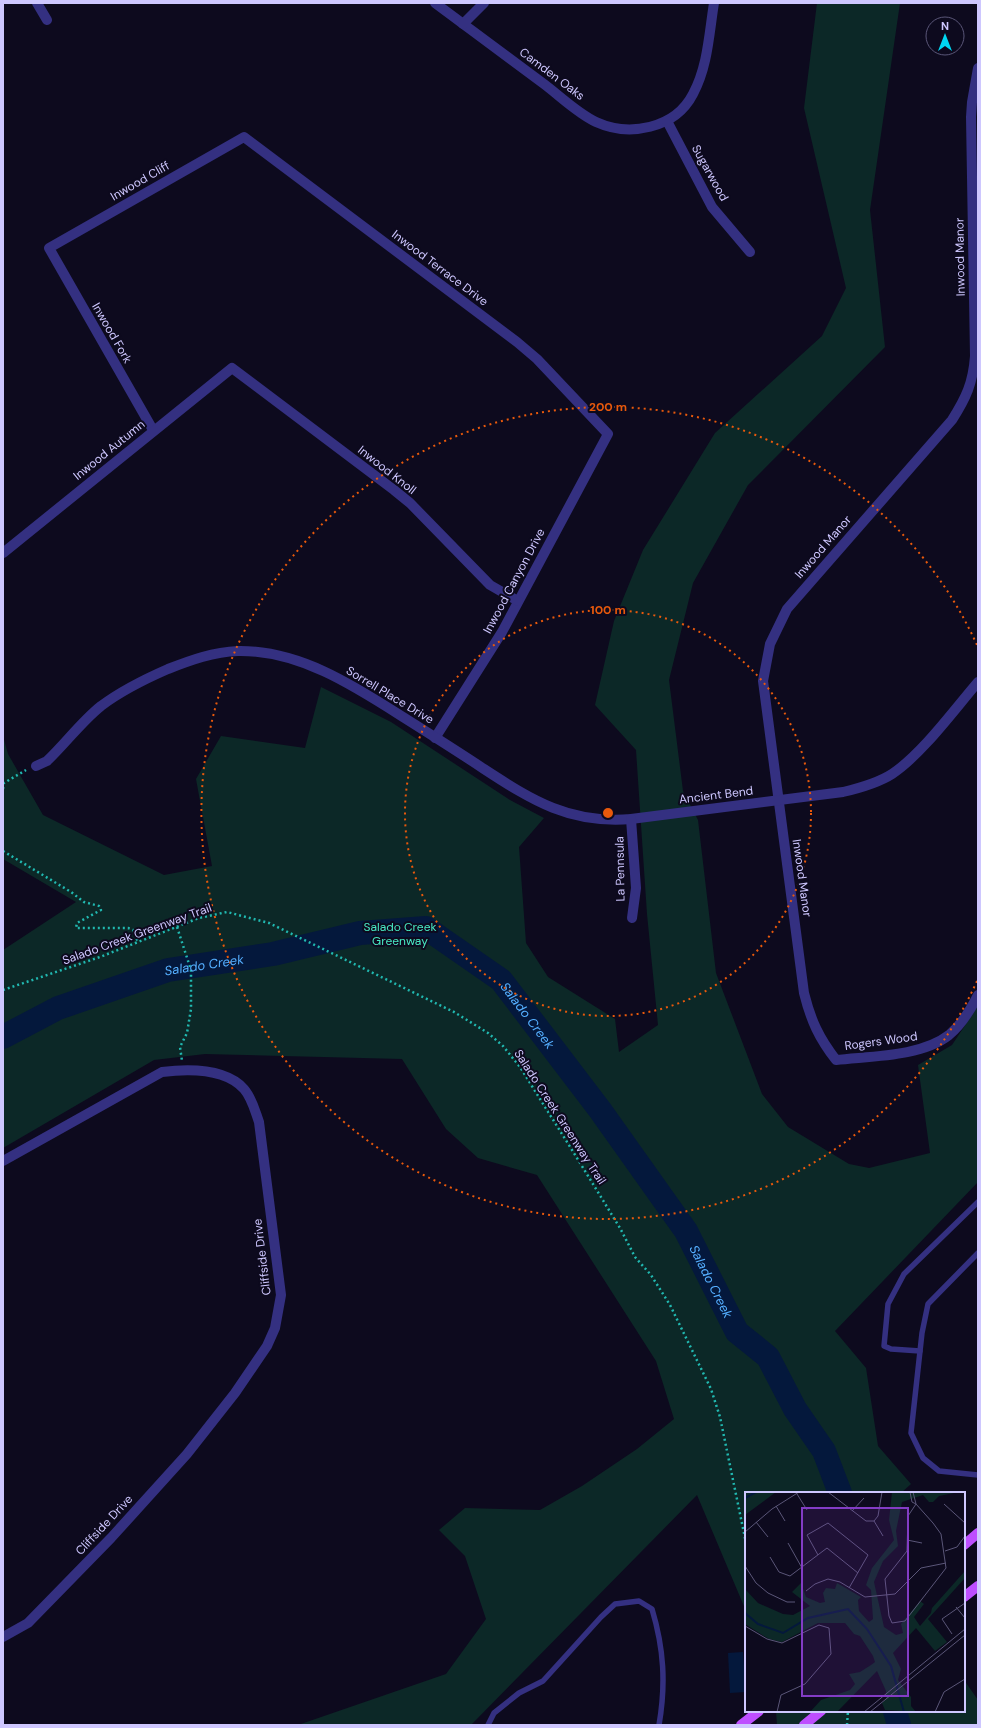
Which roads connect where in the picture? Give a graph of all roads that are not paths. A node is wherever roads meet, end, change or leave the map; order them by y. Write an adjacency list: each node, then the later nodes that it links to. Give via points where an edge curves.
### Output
1 (37, 3): 5 (street)
2 (435, 3): 6 (street, Camden Oaks)
3 (484, 3): 6 (street)
4 (714, 3): 8 (street, via 703,70 692,95)
5 (47, 20)
6 (464, 24): 8 (street, Camden Oaks, via 596,122 619,129 635,130)
7 (978, 68): 12 (street, Inwood Manor, via 971,117)
8 (667, 121): 11 (street, Sugarwood, via 712,207)
9 (244, 137): 10 (street, Inwood Cliff); 15 (street, Inwood Terrace Drive, via 518,342)
10 (49, 248): 14 (street, Inwood Fork)
11 (750, 252)
12 (976, 294): 21 (street, Inwood Manor, via 974,368 966,398 952,420 795,599 774,632 763,680)
13 (232, 368): 14 (street, Inwood Autumn); 17 (street, Inwood Knoll, via 410,503 490,584)
14 (154, 430): 16 (street, Inwood Autumn)
15 (608, 434): 17 (street, Inwood Canyon Drive)
16 (3, 553)
17 (518, 601): 19 (street, Inwood Canyon Drive, via 486,659)
18 (978, 682): 21 (street, Ancient Bend, via 912,758 892,774 856,789)
19 (435, 738): 20 (street, Sorrell Place Drive, via 350,683 302,662 270,654 238,651 206,655 191,660 154,675 120,694 88,718 47,761); 22 (street, Ancient Bend, via 545,806 580,816)
20 (36, 766)
21 (778, 800): 22 (street, Ancient Bend); 25 (street, Inwood Manor, via 804,993 811,1018 822,1042)
22 (631, 819): 23 (street, La Pennsula, via 636,888)
23 (632, 918)
24 (978, 995): 25 (street, Rogers Wood, via 970,1010 949,1035 928,1046 906,1052)
25 (836, 1060)
26 (3, 1161): 35 (street, Cliffside Drive, via 162,1072 182,1069 225,1076 243,1088 252,1101 259,1122 281,1294 275,1328 267,1346 235,1393 187,1454 111,1538 28,1623)
27 (978, 1202): 29 (lane, via 904,1274 888,1304 884,1346 891,1349)
28 (978, 1253): 29 (lane, via 928,1304)
29 (920, 1351): 30 (lane, via 911,1433 923,1458 939,1471)
30 (978, 1475)
31 (978, 1533): 32 (main road)
32 (965, 1544)
33 (978, 1586): 34 (main road)
34 (965, 1596)
35 (3, 1638)
36 (820, 1712): 41 (main road)
37 (755, 1714): 40 (main road)
38 (488, 1725): 39 (lane, via 494,1713 506,1703 543,1681 615,1604 640,1601 652,1609 660,1636 664,1697)
39 (659, 1725)
40 (741, 1725)
41 (804, 1725)

